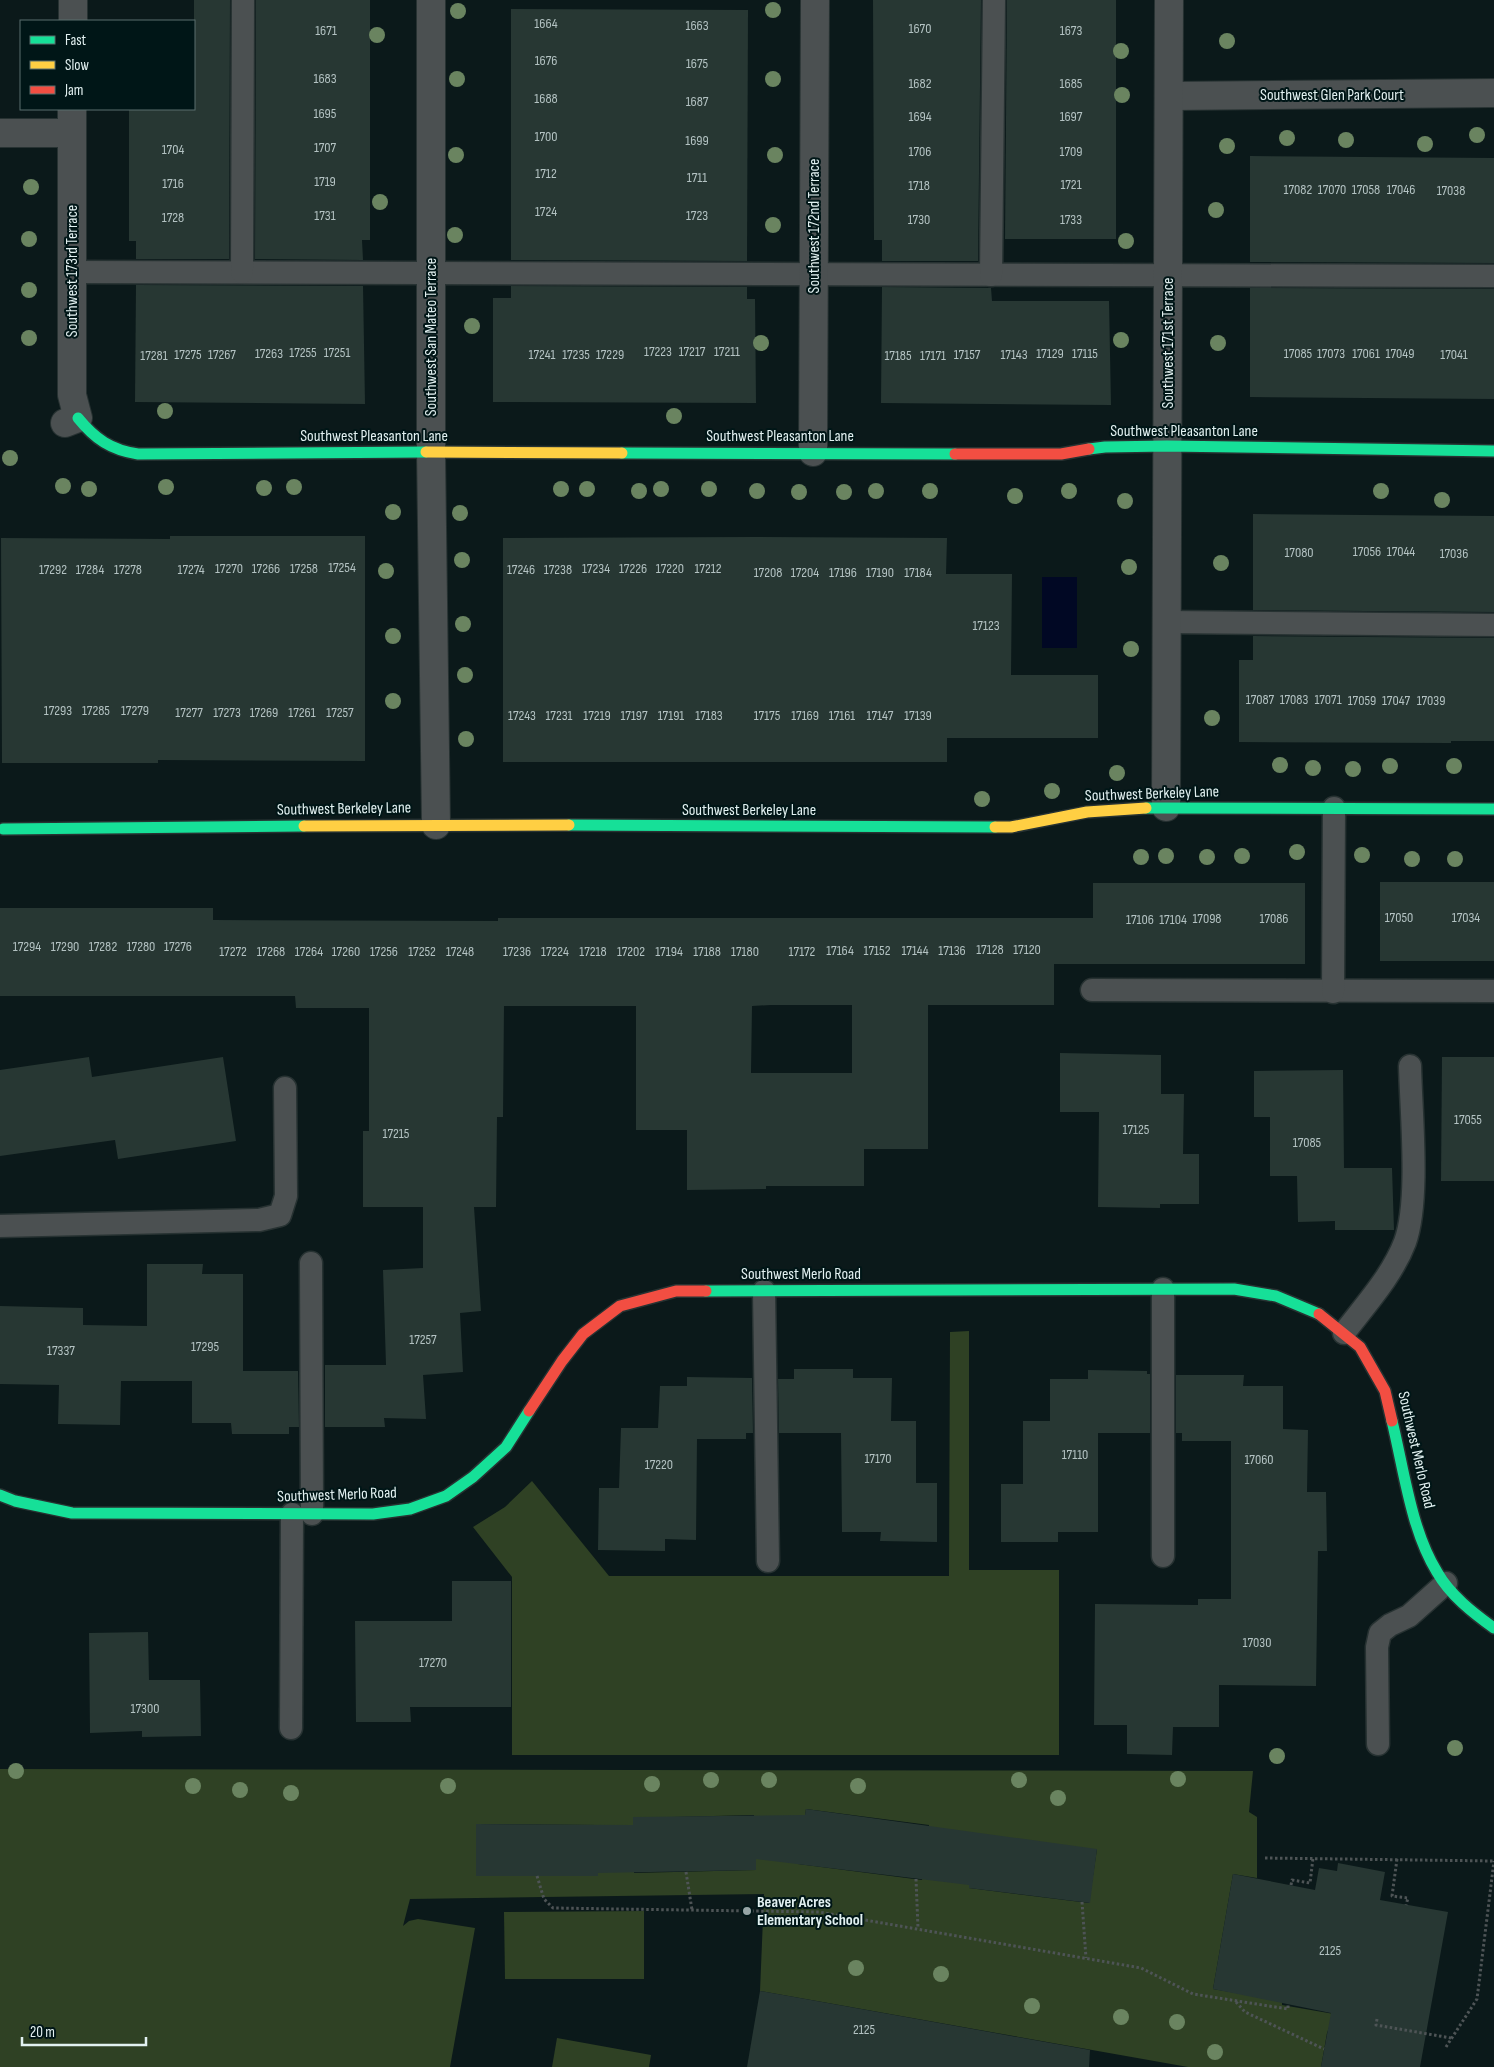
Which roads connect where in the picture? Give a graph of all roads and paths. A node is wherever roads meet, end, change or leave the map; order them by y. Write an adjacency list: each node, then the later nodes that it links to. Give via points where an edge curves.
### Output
1 (73, 0): 7 (street)
2 (243, 0): 13 (lane)
3 (431, 0): 14 (street, Southwest San Mateo Terrace)
4 (815, 0): 15 (street, Southwest 172nd Terrace)
5 (994, 0): 16 (lane)
6 (1170, 0): 9 (street, Southwest 171st Terrace)
7 (73, 20)
8 (1494, 94): 9 (street, Southwest Glen Park Court)
9 (1170, 96): 17 (street, Southwest 171st Terrace)
10 (72, 121): 11 (street); 12 (street, Southwest 173rd Terrace)
11 (0, 133)
12 (71, 272): 13 (lane); 19 (street, Southwest 173rd Terrace)
13 (242, 272): 14 (lane)
14 (431, 272): 15 (lane); 22 (street, Southwest San Mateo Terrace)
15 (814, 273): 16 (lane); 23 (street, Southwest 172nd Terrace)
16 (991, 275): 17 (lane)
17 (1168, 275): 18 (lane); 20 (street, Southwest 171st Terrace)
18 (1494, 276)
19 (71, 421): 22 (street, Southwest Pleasanton Lane, via 110,449 124,452)
20 (1167, 446): 21 (street, Southwest Pleasanton Lane); 23 (street, Southwest Pleasanton Lane, via 1105,447 1061,454); 24 (street, Southwest 171st Terrace)
21 (1494, 451)
22 (430, 452): 23 (street, Southwest Pleasanton Lane); 29 (street, Southwest San Mateo Terrace)
23 (814, 452)
24 (1167, 622): 25 (lane); 26 (street, Southwest 171st Terrace)
25 (1494, 625)
26 (1166, 807): 27 (street, Southwest Berkeley Lane); 29 (street, Southwest Berkeley Lane, via 1088,812 1012,827)
27 (1334, 808): 28 (street, Southwest Berkeley Lane); 33 (lane)
28 (1494, 809)
29 (436, 825): 30 (street, Southwest Berkeley Lane)
30 (3, 829)
31 (1092, 990): 33 (lane)
32 (1494, 991): 33 (lane)
33 (1333, 992)
34 (1410, 1066): 40 (lane, via 1411,1210 1405,1240 1390,1274)
35 (285, 1088): 36 (lane, via 286,1196 280,1215 259,1220)
36 (0, 1226)
37 (311, 1263): 42 (lane)
38 (1164, 1289): 39 (street, Southwest Merlo Road); 40 (street, Southwest Merlo Road, via 1234,1289 1276,1296 1318,1314); 43 (lane)
39 (764, 1291): 42 (street, Southwest Merlo Road, via 676,1291 620,1306 584,1334 562,1361 506,1447 446,1496 391,1512); 44 (lane)
40 (1344, 1334): 45 (street, Southwest Merlo Road, via 1360,1346 1385,1391 1420,1537 1437,1573)
41 (0, 1495): 42 (street, Southwest Merlo Road, via 72,1513)
42 (302, 1514): 47 (lane)
43 (1164, 1556)
44 (768, 1561)
45 (1446, 1583): 46 (street, Southwest Merlo Road, via 1469,1610); 48 (lane, via 1409,1616 1380,1633 1377,1647)
46 (1494, 1628)
47 (291, 1728)
48 (1378, 1744)
49 (1265, 1858): 50 (path)
50 (1312, 1858): 51 (path); 56 (path, via 1310,1883 1292,1880)
51 (1397, 1860): 52 (path); 58 (path, via 1392,1896 1408,1898)
52 (1494, 1861): 65 (path, via 1477,1998)
53 (686, 1872): 59 (path)
54 (536, 1876): 59 (path, via 544,1899 553,1908)
55 (916, 1879): 60 (path)
56 (1291, 1885)
57 (1082, 1902): 61 (path)
58 (1406, 1905)
59 (692, 1910): 60 (path, via 819,1912)
60 (918, 1928): 61 (path)
61 (1086, 1958): 62 (path, via 1141,1968 1193,1994)
62 (1236, 2001): 63 (path, via 1288,2009); 67 (path, via 1245,2012)
63 (1288, 2005)
64 (1377, 2019): 65 (path, via 1376,2025)
65 (1450, 2038): 66 (path)
66 (1446, 2047)
67 (1324, 2050)

